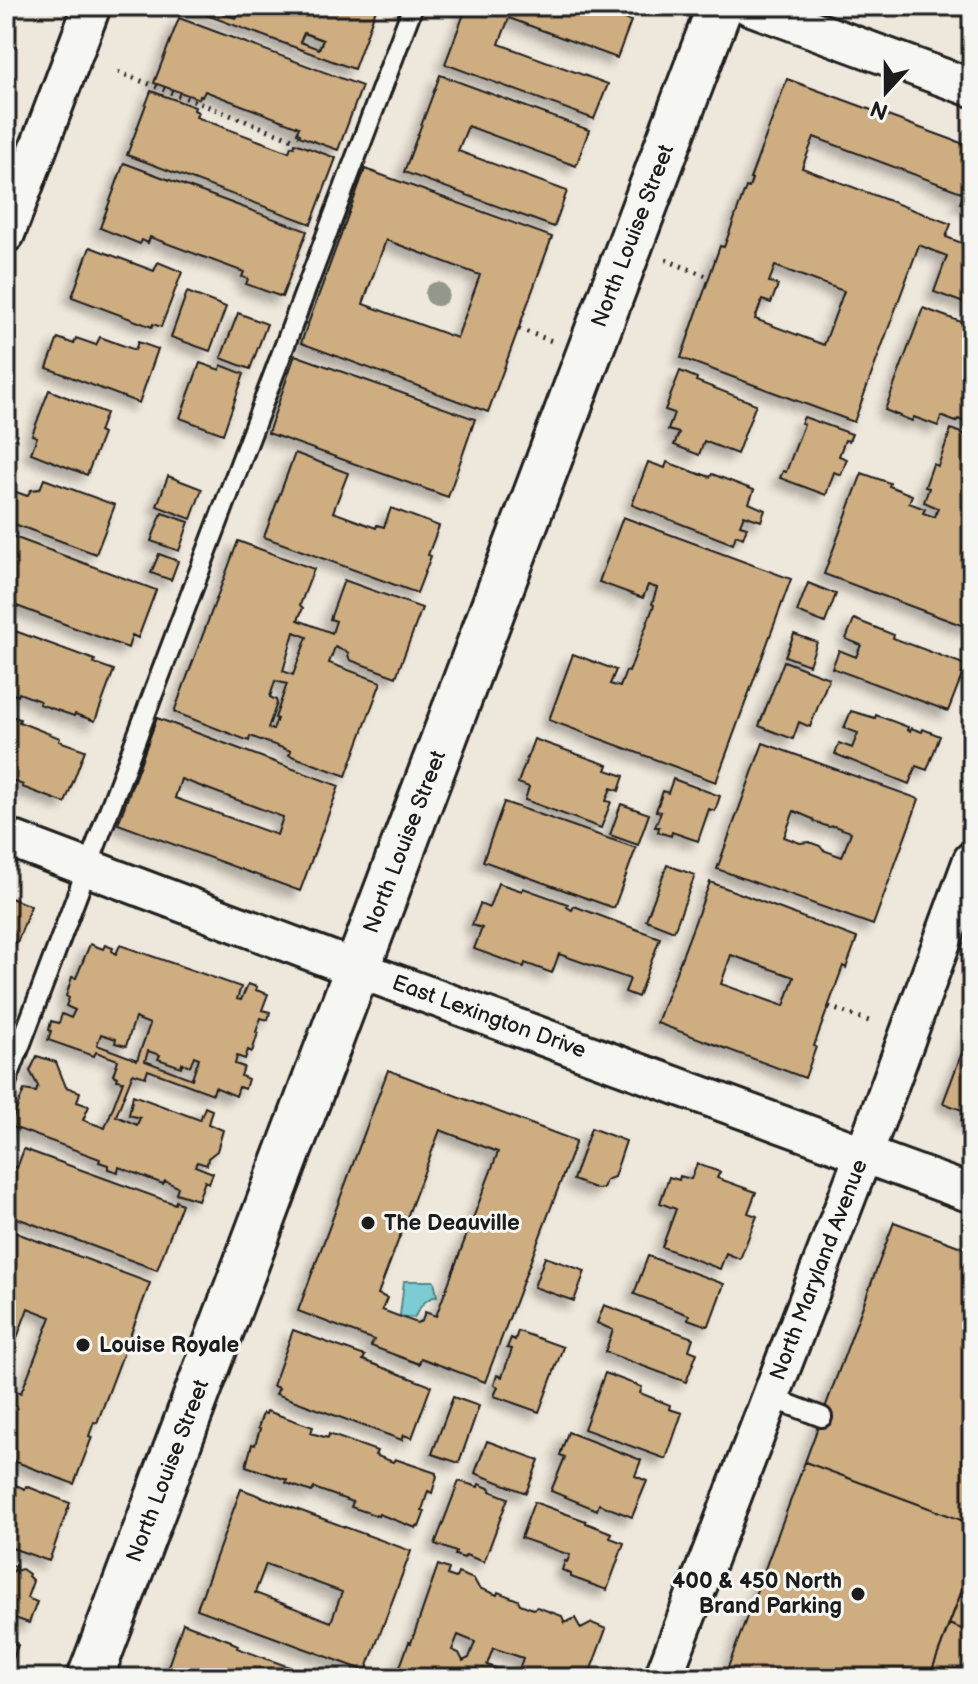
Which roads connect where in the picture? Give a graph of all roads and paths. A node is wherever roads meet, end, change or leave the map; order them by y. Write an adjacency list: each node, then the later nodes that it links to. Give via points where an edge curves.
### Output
1 (92, 6): 8 (street)
2 (413, 6): 15 (lane)
3 (720, 6): 16 (street, North Louise Street)
4 (749, 6): 6 (street)
5 (118, 72): 7 (path)
6 (972, 88)
7 (295, 140)
8 (6, 234)
9 (666, 259): 10 (path)
10 (709, 277)
11 (519, 329): 12 (path)
12 (557, 343)
13 (6, 837): 15 (street, East Lexington Drive)
14 (972, 860): 20 (street, North Maryland Avenue)
15 (88, 868): 16 (street, East Lexington Drive); 19 (lane)
16 (357, 969): 20 (street, East Lexington Drive); 24 (street, North Louise Street)
17 (829, 1007): 18 (path)
18 (872, 1022)
19 (6, 1083)
20 (863, 1154): 21 (street, East Lexington Drive); 22 (street, North Maryland Avenue)
21 (972, 1194)
22 (770, 1397): 23 (lane); 25 (street, North Maryland Avenue)
23 (822, 1417)
24 (90, 1678)
25 (663, 1678)

